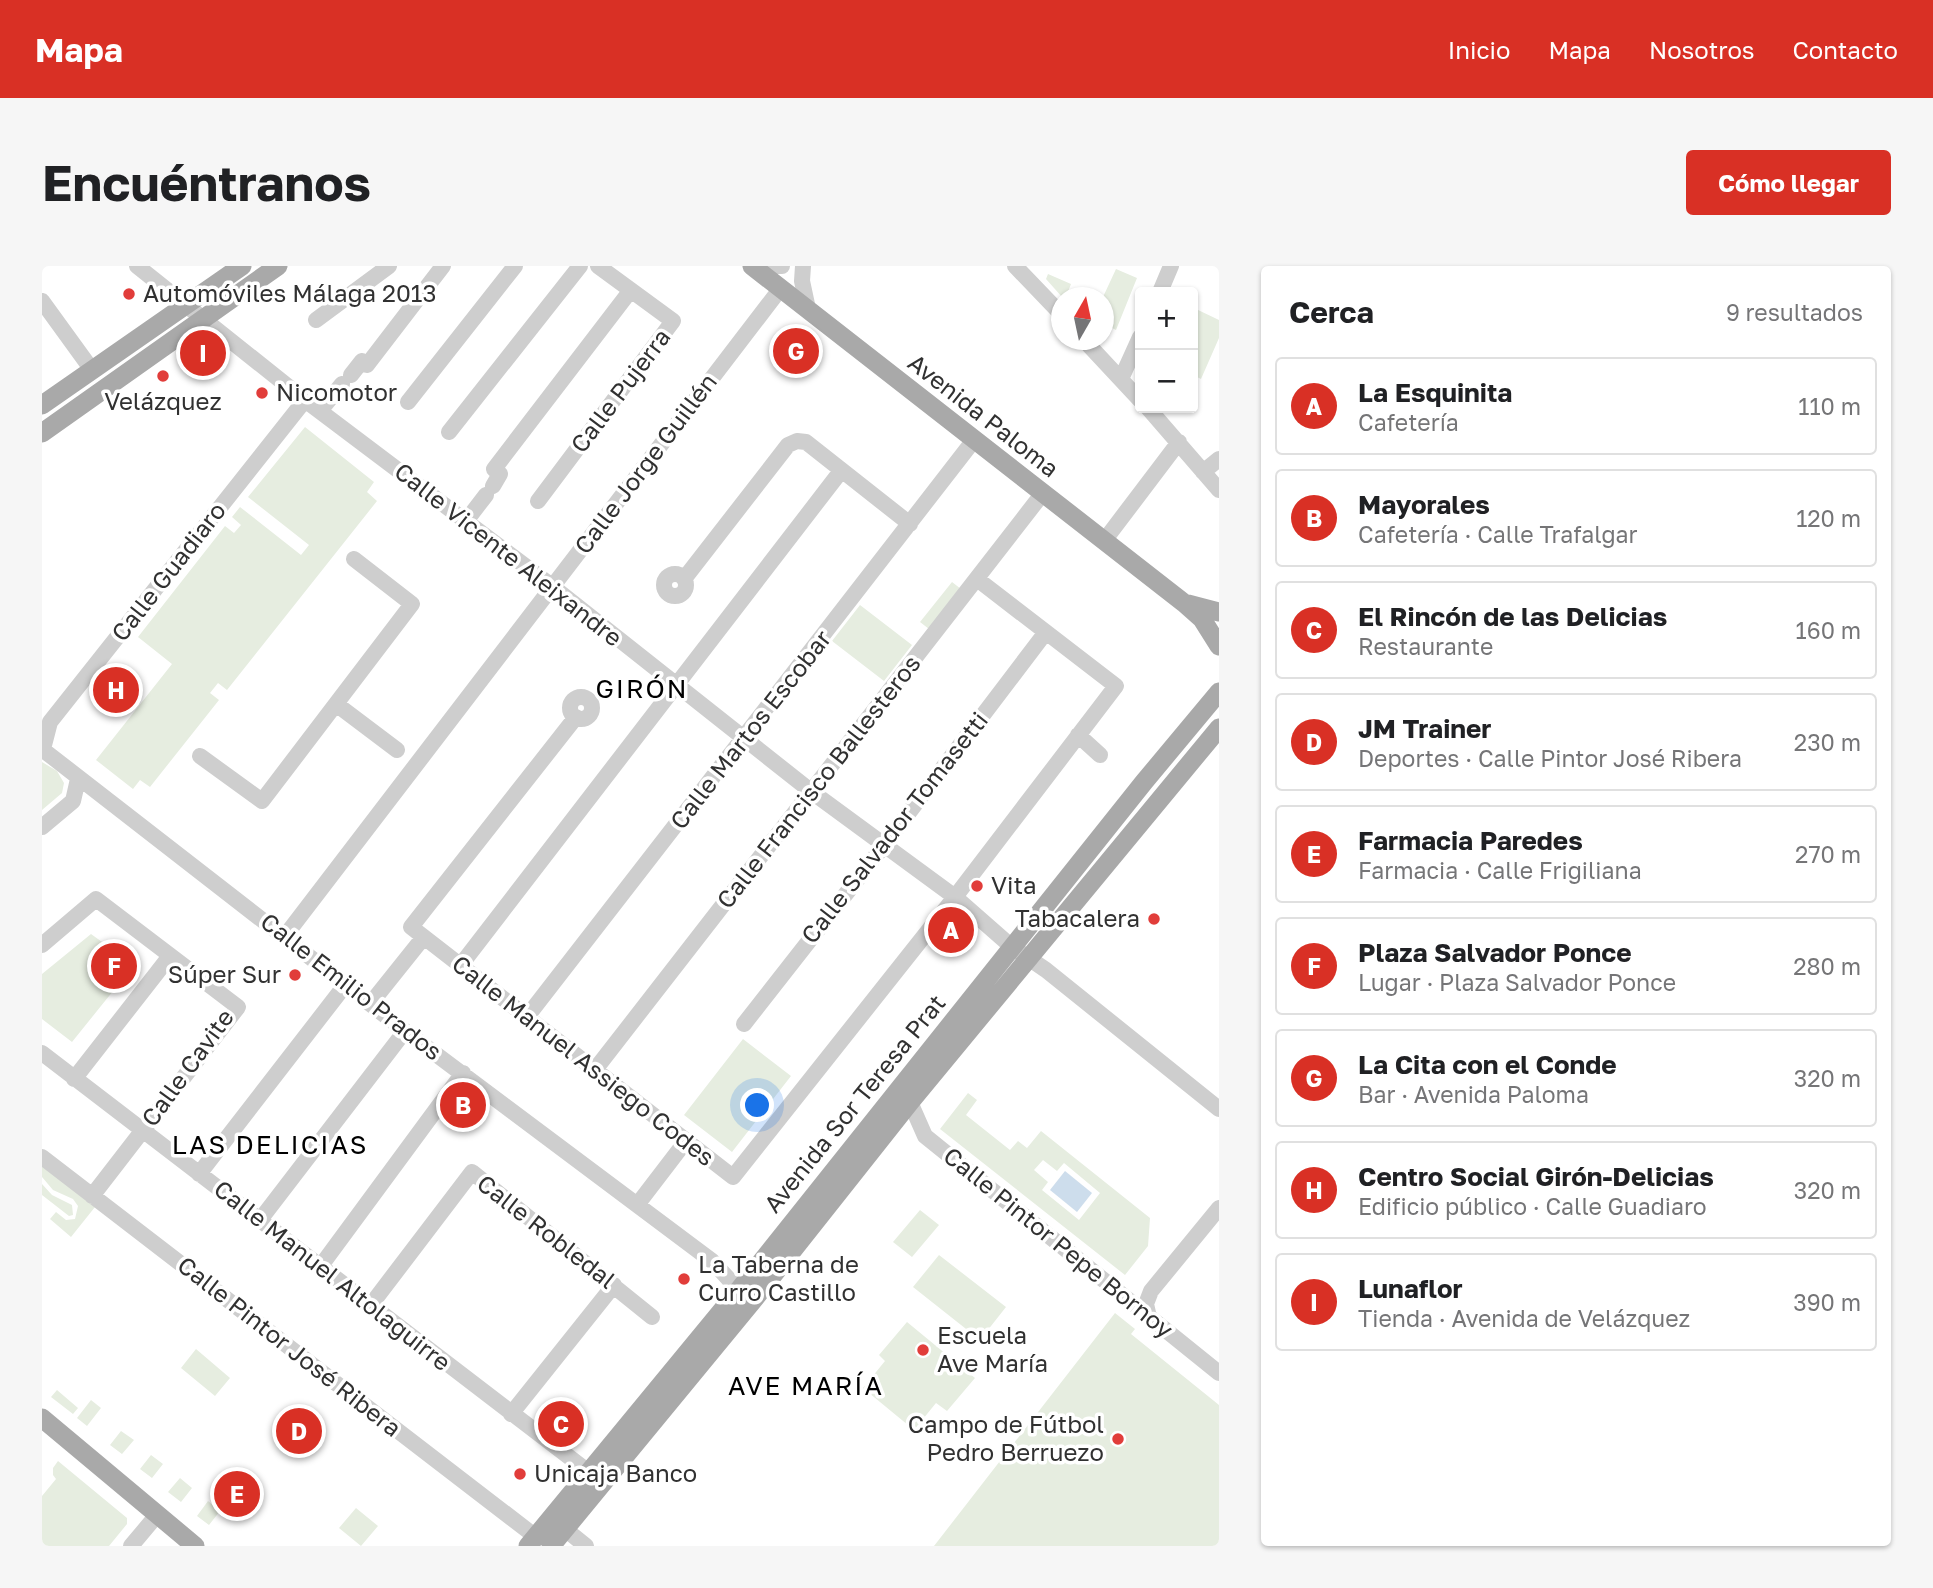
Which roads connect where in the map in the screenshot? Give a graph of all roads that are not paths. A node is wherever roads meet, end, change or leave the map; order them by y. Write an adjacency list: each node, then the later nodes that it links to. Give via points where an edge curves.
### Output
1 (137, 266): 20 (street, Calle Vicente Aleixandre)
2 (242, 266): 20 (main road)
3 (278, 266): 22 (main road)
4 (388, 266): 23 (street)
5 (443, 266): 32 (street, via 368,365 362,361)
6 (515, 266): 30 (street)
7 (580, 266): 34 (street)
8 (598, 266): 17 (street, Calle Pujerra)
9 (752, 266): 16 (main road, Avenida Paloma)
10 (772, 266): 11 (street)
11 (782, 266)
12 (803, 266): 21 (street)
13 (1015, 266): 19 (street)
14 (1171, 266): 15 (street)
15 (1162, 287)
16 (781, 288): 21 (main road, Avenida Paloma); 50 (street, Calle Jorge Guillén)
17 (631, 290): 43 (street, Calle Pujerra, via 673,321); 44 (street, via 494,468 500,474)
18 (42, 301): 26 (street)
19 (1051, 304)
20 (185, 305): 22 (street, Calle Vicente Aleixandre); 26 (main road)
21 (808, 309): 36 (main road, Avenida Paloma)
22 (204, 319): 29 (street, Calle Vicente Aleixandre); 35 (main road)
23 (316, 320)
24 (1135, 348): 27 (street)
25 (1093, 350): 27 (street)
26 (92, 370): 31 (main road)
27 (1121, 379): 28 (street)
28 (1135, 394)
29 (305, 400): 32 (street, Calle Vicente Aleixandre); 63 (street, Calle Guadiaro, via 50,722)
30 (408, 402)
31 (42, 405)
32 (320, 411): 44 (street, Calle Vicente Aleixandre)
33 (1152, 413): 37 (street)
34 (449, 432)
35 (42, 433)
36 (974, 440): 42 (main road, Avenida Paloma); 45 (street, Calle Martos Escobar)
37 (1179, 442): 40 (street); 46 (street)
38 (1219, 459): 40 (street)
39 (841, 471): 45 (street); 48 (street, via 806,442 788,445); 55 (street)
40 (1203, 472): 41 (street)
41 (1219, 490)
42 (1043, 493): 46 (main road, Avenida Paloma); 49 (street, Calle Francisco Ballesteros)
43 (538, 501)
44 (466, 521): 50 (street, Calle Vicente Aleixandre)
45 (910, 524): 61 (street, Calle Martos Escobar)
46 (1104, 541): 51 (main road, Avenida Paloma)
47 (354, 559): 57 (street, via 412,604)
48 (684, 579)
49 (977, 579): 53 (street, Calle Manuel Assiego Codes); 68 (street, Calle Francisco Ballesteros)
50 (553, 587): 55 (street, Calle Vicente Aleixandre); 62 (street, Calle Jorge Guillén)
51 (1184, 603): 52 (main road, Avenida Paloma); 54 (main road, Avenida Paloma, via 1202,619)
52 (1219, 611)
53 (1046, 632): 60 (street, Calle Manuel Assiego Codes, via 1116,686); 71 (street, Calle Salvador Tomasetti)
54 (1219, 646)
55 (675, 685): 61 (street, Calle Vicente Aleixandre); 79 (street)
56 (1219, 692): 76 (main road, Avenida Sor Teresa Prat)
57 (336, 704): 64 (street); 66 (street, via 261,801)
58 (576, 718): 74 (street, via 411,927)
59 (1219, 728): 78 (main road, Avenida Sor Teresa Prat)
60 (1078, 736): 65 (street); 72 (street, Calle Manuel Assiego Codes)
61 (745, 738): 68 (street, Calle Vicente Aleixandre); 82 (street, Calle Martos Escobar)
62 (434, 740): 64 (street, via 418,751); 69 (street, Calle Jorge Guillén)
63 (42, 749): 67 (street, Calle Emilio Prados)
64 (397, 750): 69 (street, Calle Jorge Guillén, via 402,764)
65 (1100, 755)
66 (200, 756)
67 (78, 779): 70 (street, via 73,801); 73 (street, Calle Emilio Prados)
68 (812, 792): 71 (street, Calle Vicente Aleixandre); 86 (street, Calle Francisco Ballesteros)
69 (394, 793): 73 (street, Calle Jorge Guillén)
70 (42, 827)
71 (885, 844): 72 (street, Calle Vicente Aleixandre); 83 (street, Calle Salvador Tomasetti)
72 (955, 897): 76 (street, Calle Vicente Aleixandre); 92 (street, Calle Manuel Assiego Codes, via 733,1177)
73 (285, 936): 80 (street, Calle Emilio Prados)
74 (423, 938): 79 (street, Calle Manuel Assiego Codes); 81 (street)
75 (42, 944): 77 (street, via 96,899)
76 (1012, 947): 78 (street, Calle Vicente Aleixandre); 101 (main road, Avenida Sor Teresa Prat)
77 (170, 956): 88 (street); 91 (street, Calle Cavite, via 238,1007)
78 (1030, 959): 89 (main road, Avenida Sor Teresa Prat); 90 (street, Calle Vicente Aleixandre)
79 (460, 966): 82 (street, Calle Manuel Assiego Codes)
80 (346, 984): 81 (street, Calle Emilio Prados); 94 (street)
81 (370, 1003): 84 (street, Calle Emilio Prados)
82 (526, 1018): 86 (street, Calle Manuel Assiego Codes)
83 (744, 1024)
84 (405, 1031): 87 (street, Calle Emilio Prados); 98 (street)
85 (42, 1053): 88 (street, Calle Manuel Altolaguirre)
86 (594, 1071): 92 (street, Calle Manuel Assiego Codes)
87 (463, 1073): 96 (street, Calle Emilio Prados); 99 (street)
88 (74, 1079): 91 (street, Calle Manuel Altolaguirre)
89 (910, 1102): 101 (main road, Avenida Sor Teresa Prat); 104 (street, Calle Pintor Pepe Bornoy, via 925,1136)
90 (1219, 1109)
91 (142, 1130): 94 (street, Calle Manuel Altolaguirre); 95 (street, Calle Cavite)
92 (686, 1141): 96 (street)
93 (42, 1157): 95 (street, Calle Pintor José Ribera)
94 (199, 1174): 98 (street, Calle Manuel Altolaguirre)
95 (92, 1196): 111 (street, Calle Pintor José Ribera)
96 (637, 1205): 101 (street, Calle Emilio Prados, via 712,1261)
97 (1219, 1208): 104 (street, via 1151,1291 1146,1304)
98 (260, 1220): 99 (street, Calle Manuel Altolaguirre)
99 (320, 1267): 102 (street, Calle Manuel Altolaguirre)
100 (614, 1285): 102 (street, Calle Robledal, via 472,1172); 103 (street, Calle Robledal); 106 (street)
101 (745, 1297): 108 (main road, Avenida Sor Teresa Prat); 110 (main road, Avenida Sor Teresa Prat)
102 (370, 1306): 106 (street, Calle Manuel Altolaguirre)
103 (652, 1317)
104 (1149, 1317): 105 (street, Calle Pintor Pepe Bornoy)
105 (1219, 1373)
106 (511, 1414): 108 (street, Calle Manuel Altolaguirre)
107 (42, 1418): 109 (main road)
108 (590, 1473): 111 (main road, Avenida Sor Teresa Prat)
109 (158, 1514): 112 (street); 113 (main road)
110 (565, 1529): 111 (main road, Avenida Sor Teresa Prat); 114 (street)
111 (538, 1543)
112 (131, 1546)
113 (195, 1546)
114 (586, 1546)

